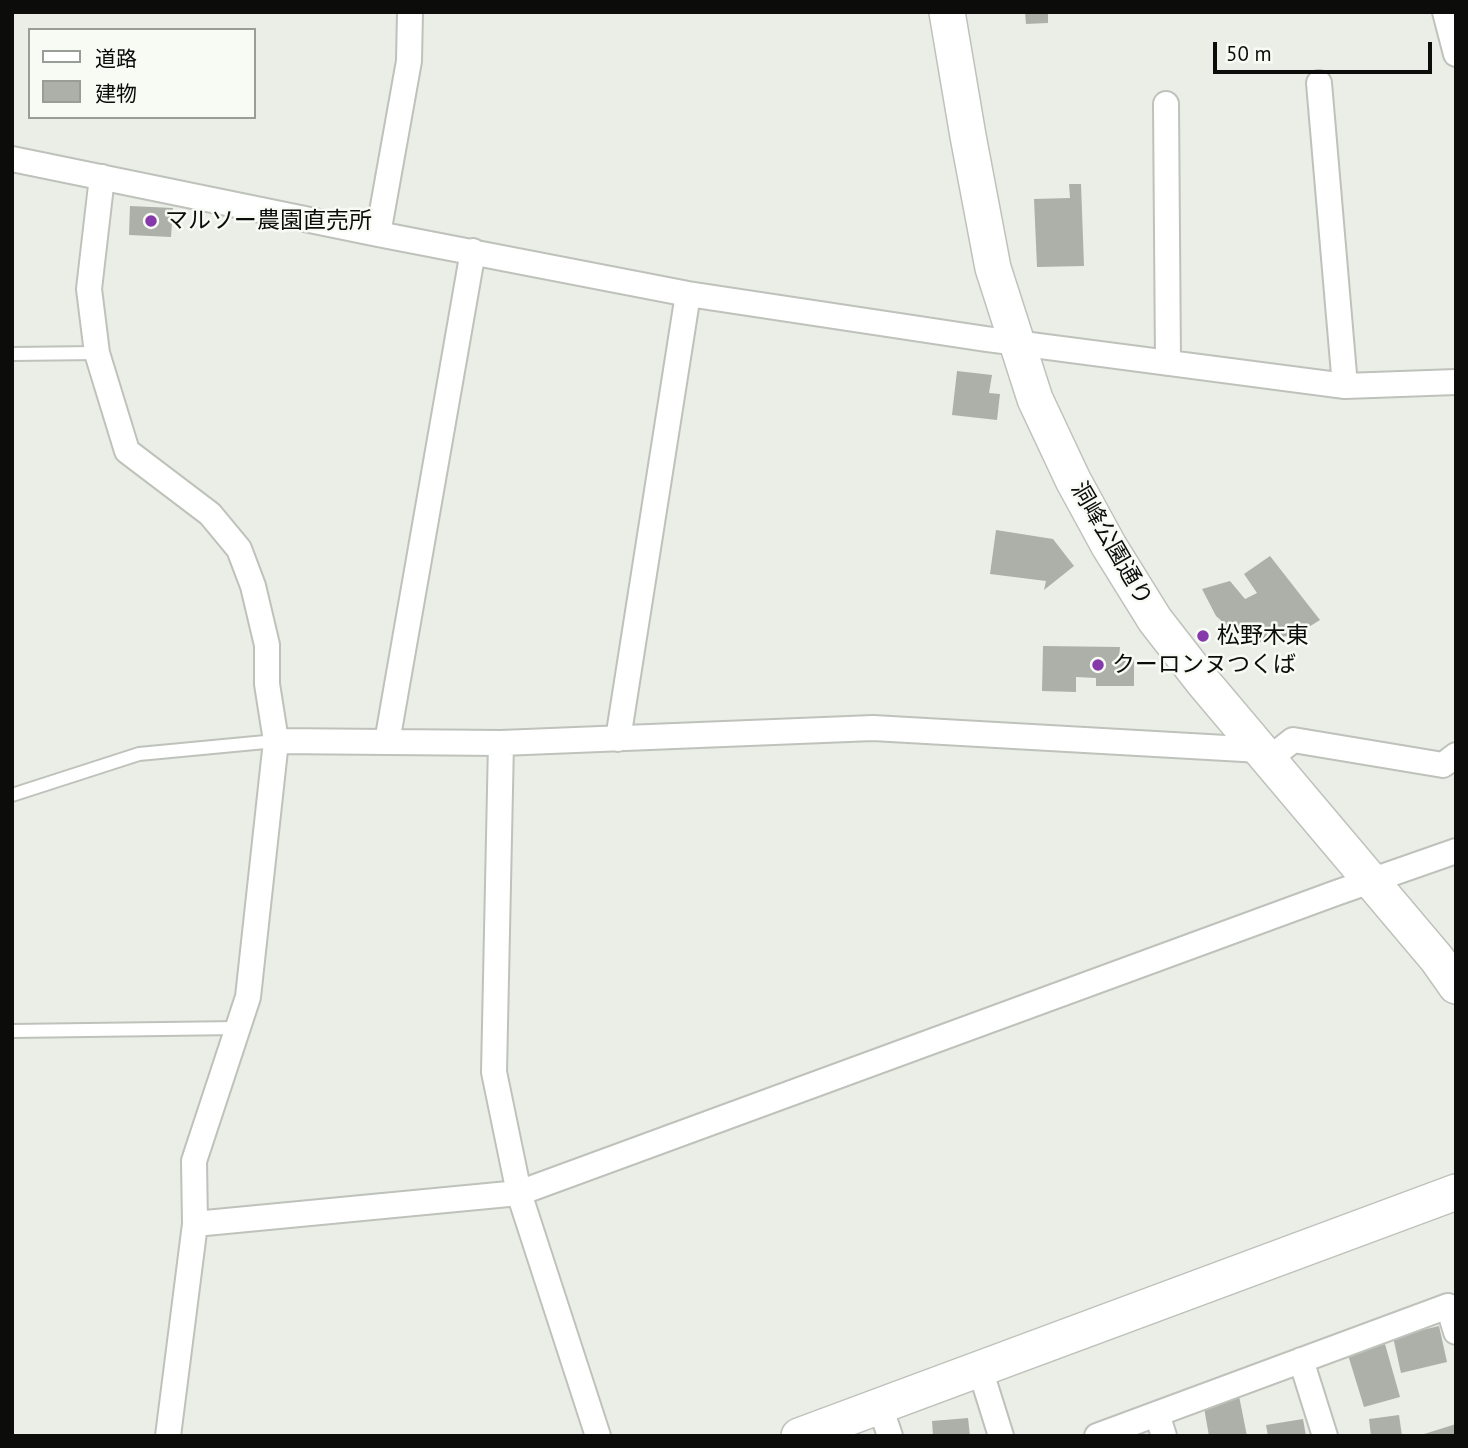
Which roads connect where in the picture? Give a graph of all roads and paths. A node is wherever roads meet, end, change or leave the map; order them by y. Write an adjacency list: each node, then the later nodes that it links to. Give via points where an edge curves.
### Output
1 (410, 12): 9 (street, via 409,61)
2 (947, 12): 12 (street, 洞峰公園通り, via 993,268)
3 (1445, 12): 4 (street)
4 (1456, 54)
5 (1319, 83): 17 (street)
6 (1167, 104): 15 (street)
7 (12, 159): 8 (street)
8 (102, 177): 9 (street); 13 (street, via 89,289)
9 (378, 234): 10 (street)
10 (473, 251): 11 (street); 20 (street)
11 (688, 293): 12 (street); 18 (street)
12 (1017, 343): 15 (street); 22 (street, 洞峰公園通り, via 1035,399 1109,546 1155,620)
13 (97, 353): 14 (lane); 19 (street, via 127,451 210,514 239,549 267,645)
14 (12, 354)
15 (1168, 363): 17 (street)
16 (1456, 382): 17 (street)
17 (1345, 386)
18 (618, 739): 21 (street); 22 (street, via 873,728)
19 (276, 741): 20 (street); 24 (lane, via 139,754); 28 (street, via 248,997)
20 (387, 742): 21 (street)
21 (500, 743): 31 (street, via 494,1072)
22 (1265, 755): 23 (street, via 1293,740 1444,765); 26 (street, 洞峰公園通り)
23 (1456, 755)
24 (12, 795)
25 (1456, 852): 26 (street)
26 (1371, 880): 27 (street, 洞峰公園通り); 31 (street)
27 (1456, 986)
28 (238, 1028): 29 (lane); 32 (street, via 194,1161)
29 (12, 1031)
30 (1456, 1192): 35 (street)
31 (519, 1193): 32 (street); 39 (street)
32 (195, 1224): 38 (street)
33 (1456, 1332): 34 (street, via 1448,1306)
34 (1301, 1360): 37 (street); 43 (street)
35 (980, 1369): 36 (street); 41 (street)
36 (885, 1421): 40 (street)
37 (1160, 1425): 42 (street)
38 (168, 1436)
39 (598, 1436)
40 (799, 1436)
41 (1001, 1436)
42 (1097, 1436)
43 (1325, 1436)

